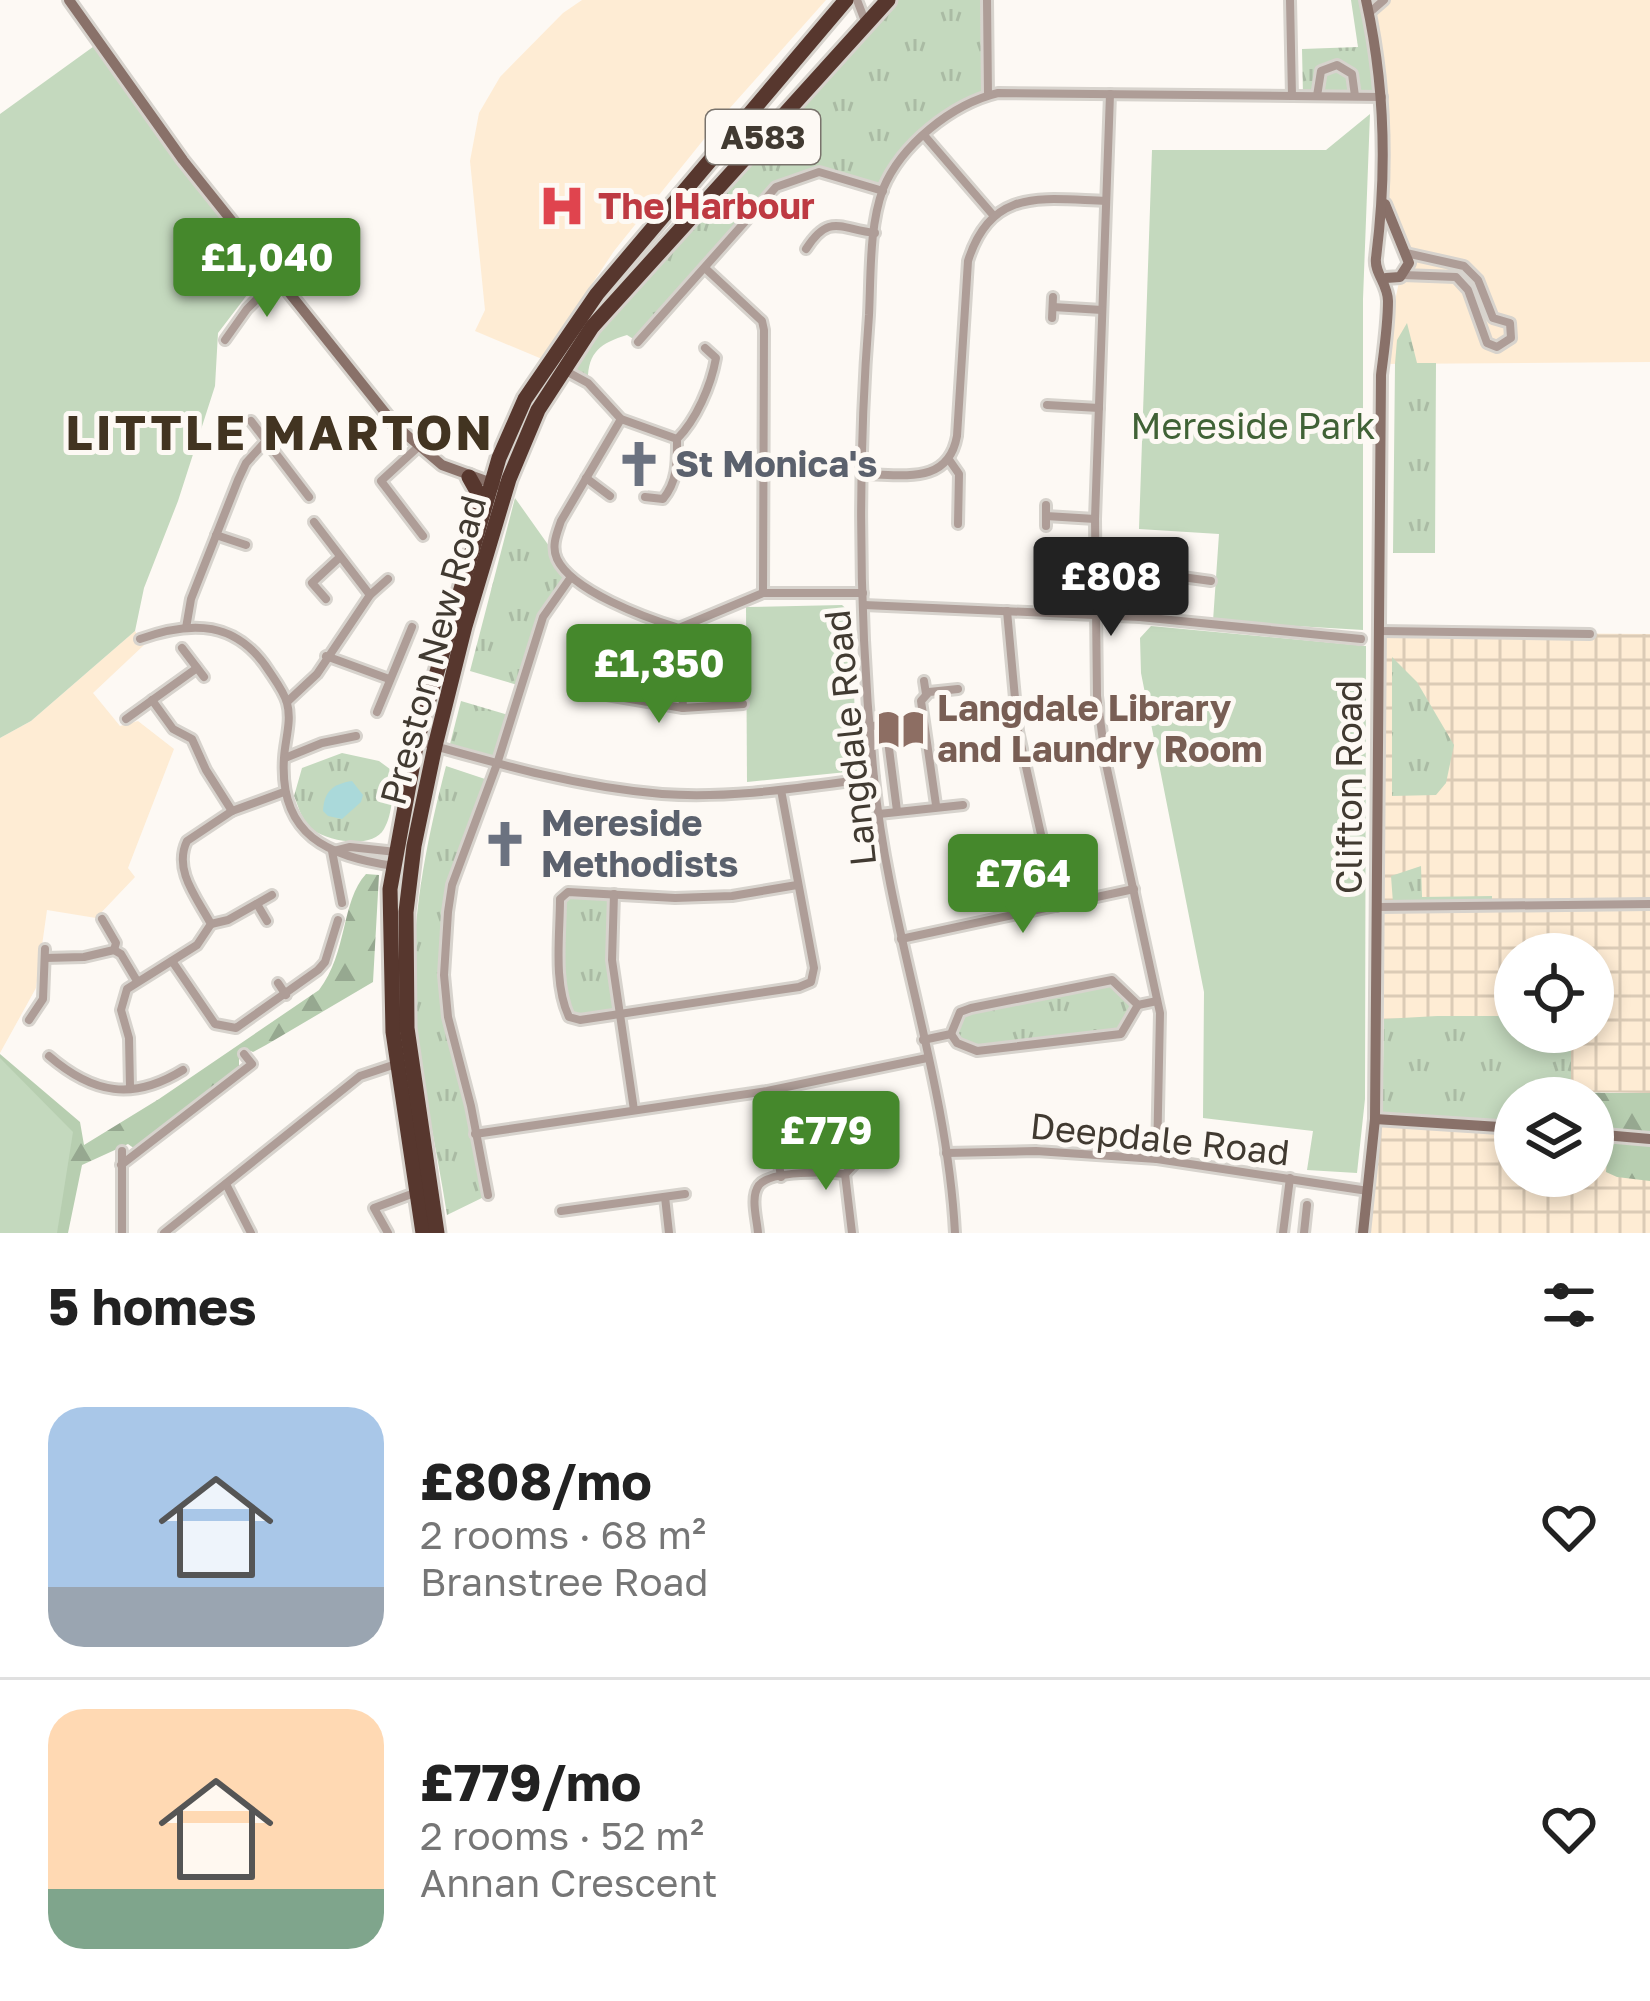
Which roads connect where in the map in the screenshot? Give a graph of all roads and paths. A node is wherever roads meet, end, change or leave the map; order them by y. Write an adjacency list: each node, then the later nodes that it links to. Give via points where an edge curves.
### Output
1 (69, 0): 27 (street)
2 (846, 0): 49 (highway, Preston New Road / A583, via 556,349 525,399)
3 (857, 0): 9 (street)
4 (888, 0): 9 (highway, Preston New Road / A583)
5 (986, 0): 11 (street)
6 (1290, 0): 12 (street)
7 (1384, 0): 8 (street)
8 (1368, 6): 15 (street, Clifton Road)
9 (865, 23): 37 (highway, Preston New Road / A583, via 617,297)
10 (1110, 94): 11 (street, Langdale Road); 12 (street, Langdale Road); 19 (street)
11 (988, 95): 16 (street, Langdale Road)
12 (1292, 96): 13 (street, Langdale Road)
13 (1317, 96): 14 (street, Langdale Road); 14 (street, via 1321,71 1337,65 1352,74)
14 (1355, 96): 15 (street, Langdale Road)
15 (1382, 97): 18 (street, Clifton Road)
16 (924, 135): 17 (street, Langdale Road); 20 (street)
17 (883, 191): 21 (street, Langdale Road); 25 (street, via 819,172 776,187)
18 (1383, 195): 23 (street, Clifton Road); 24 (street, Clifton Road)
19 (1106, 201): 20 (street, via 1027,200); 30 (street)
20 (993, 215): 45 (street, via 968,262)
21 (874, 233): 22 (street, via 826,226); 46 (street, Langdale Road)
22 (806, 249)
23 (1404, 251): 24 (street); 26 (street, Clifton Road, via 1409,266); 31 (street, via 1464,266)
24 (1379, 253): 28 (street, Clifton Road, via 1376,267)
25 (705, 268): 35 (street); 66 (street, via 764,330)
26 (1402, 276): 28 (street); 32 (street, via 1456,277); 34 (street, Clifton Road)
27 (279, 277): 33 (street); 44 (street)
28 (1385, 278): 34 (street, Clifton Road)
29 (1052, 307): 30 (street)
30 (1102, 310): 39 (street)
31 (1493, 318): 32 (street); 32 (street, via 1510,323 1508,343 1487,343)
32 (1484, 326)
33 (225, 340)
34 (1384, 341): 76 (street, Clifton Road)
35 (638, 342)
36 (705, 348): 42 (street, via 716,358 713,372 694,422)
37 (562, 369): 40 (street, via 588,383); 49 (highway, Preston New Road / A583)
38 (1046, 405): 39 (street)
39 (1099, 408): 54 (street)
40 (620, 419): 42 (street); 48 (street)
41 (251, 421): 43 (street)
42 (677, 439): 52 (street, via 671,489 663,499)
43 (265, 442): 51 (street); 57 (street, via 245,463)
44 (418, 448): 47 (street); 58 (street, via 381,481)
45 (950, 461): 46 (street, via 918,474); 56 (street, via 959,474)
46 (862, 474): 65 (street, Langdale Road)
47 (469, 477): 49 (street); 64 (highway, A583, via 478,500)
48 (586, 478): 50 (street); 61 (street, via 554,546)
49 (498, 485): 64 (highway, Preston New Road / A583); 98 (highway, Preston New Road / A583)
50 (610, 496)
51 (309, 497)
52 (645, 497)
53 (1046, 516): 54 (street)
54 (1095, 519): 71 (street)
55 (314, 522): 60 (street)
56 (958, 524)
57 (216, 535): 59 (street); 74 (street)
58 (423, 536)
59 (246, 544)
60 (340, 557): 67 (street); 68 (street, via 312,583)
61 (571, 578): 75 (street); 100 (street, via 543,617)
62 (388, 579): 67 (street)
63 (1211, 580): 72 (street, via 1141,572)
64 (462, 586): 97 (highway, Preston New Road / A583)
65 (863, 592): 66 (street); 69 (street, Langdale Road)
66 (763, 593): 75 (street)
67 (370, 596): 81 (street)
68 (326, 598)
69 (864, 604): 70 (street); 95 (street, Langdale Road)
70 (1007, 611): 71 (street); 120 (street, via 1018,731)
71 (1096, 617): 72 (street); 114 (street, via 1106,764)
72 (1140, 617): 79 (street)
73 (412, 627): 84 (street)
74 (186, 628): 78 (street); 90 (street, via 242,639)
75 (680, 628): 92 (street)
76 (1380, 631): 77 (street); 121 (street, Clifton Road)
77 (1590, 634)
78 (140, 639)
79 (1361, 639)
80 (182, 648): 82 (street)
81 (326, 656): 84 (street); 90 (street)
82 (196, 668): 83 (street); 89 (street)
83 (203, 677)
84 (389, 679): 93 (street)
85 (924, 681): 88 (street)
86 (958, 689): 88 (street)
87 (578, 690): 92 (street)
88 (926, 694): 104 (street)
89 (152, 700): 94 (street); 106 (street, via 173,729 192,739)
90 (287, 702): 99 (street)
91 (742, 704): 92 (street)
92 (683, 708)
93 (376, 712)
94 (126, 719)
95 (871, 726): 101 (street, Langdale Road); 107 (street, via 886,725)
96 (356, 736): 99 (street)
97 (417, 741): 98 (street); 111 (highway, Preston New Road / A583)
98 (435, 746): 100 (street); 109 (highway, Preston New Road / A583)
99 (284, 758): 103 (street)
100 (496, 764): 102 (street, via 665,794); 148 (street, via 452,885 445,940 448,1017)
101 (874, 778): 102 (street); 108 (street, Langdale Road)
102 (782, 790): 113 (street)
103 (284, 792): 106 (street); 110 (street, via 305,831)
104 (936, 805): 105 (street); 107 (street)
105 (963, 805)
106 (232, 811): 125 (street, via 188,841 181,857)
107 (897, 811): 108 (street)
108 (880, 814): 126 (street, Langdale Road)
109 (415, 845): 111 (highway); 112 (highway, Preston New Road / A583)
110 (332, 851): 111 (street, via 350,847); 117 (street)
111 (397, 859): 112 (highway); 141 (highway, Preston New Road / A583, via 389,942)
112 (410, 878): 141 (highway, Preston New Road / A583)
113 (797, 885): 115 (street, via 732,896); 134 (street, via 811,982)
114 (1135, 889): 120 (street); 132 (street)
115 (614, 894): 134 (street); 134 (street, via 560,898 560,955 569,1017)
116 (272, 895): 118 (street)
117 (342, 903)
118 (257, 904): 124 (street); 125 (street)
119 (1650, 904): 121 (street)
120 (1057, 906): 126 (street)
121 (1379, 907): 146 (street, Clifton Road)
122 (102, 919): 127 (street)
123 (338, 920): 131 (street, via 325,962)
124 (267, 921)
125 (211, 924): 128 (street)
126 (901, 940): 137 (street, Langdale Road)
127 (114, 950): 129 (street); 135 (street, via 45,953 44,999)
128 (172, 961): 129 (street); 131 (street, via 225,1029)
129 (137, 981): 143 (street, via 122,1010)
130 (278, 983): 131 (street)
131 (286, 995)
132 (1157, 1000): 133 (street); 154 (street)
133 (1138, 1005): 136 (street, via 1121,1034 976,1051); 136 (street, via 1112,980 970,1008)
134 (621, 1014): 145 (street)
135 (29, 1020)
136 (951, 1034): 137 (street)
137 (923, 1040): 140 (street, Langdale Road)
138 (244, 1054): 155 (street, via 252,1064)
139 (50, 1057): 143 (street, via 88,1084)
140 (927, 1058): 145 (street); 152 (street, Langdale Road)
141 (404, 1063): 159 (street, via 360,1076); 161 (highway, Preston New Road / A583); 172 (highway, Preston New Road / A583)
142 (183, 1070): 143 (street)
143 (130, 1088)
144 (770, 1106): 157 (street)
145 (634, 1110): 148 (street)
146 (1375, 1119): 147 (street); 160 (street, Clifton Road)
147 (1494, 1127)
148 (475, 1134): 163 (street)
149 (1614, 1136): 150 (street)
150 (1650, 1139)
151 (122, 1151): 155 (street)
152 (946, 1153): 154 (street, Deepdale Road); 176 (street, Langdale Road)
153 (863, 1155): 156 (street)
154 (1157, 1159): 158 (street, Deepdale Road)
155 (122, 1165): 167 (street)
156 (845, 1174): 157 (street); 175 (street)
157 (781, 1177): 174 (street, via 758,1186)
158 (1290, 1178): 160 (street, Deepdale Road); 177 (street)
159 (226, 1184): 168 (street); 169 (street)
160 (1368, 1191): 179 (street, Clifton Road)
161 (417, 1192): 170 (street, via 374,1208); 171 (highway, Preston New Road / A583)
162 (685, 1194): 164 (street)
163 (488, 1195)
164 (665, 1197): 166 (street); 173 (street)
165 (1307, 1205): 178 (street)
166 (561, 1211)
167 (122, 1233)
168 (164, 1233)
169 (251, 1233)
170 (388, 1233)
171 (423, 1233)
172 (437, 1233)
173 (669, 1233)
174 (758, 1233)
175 (852, 1233)
176 (955, 1233)
177 (1283, 1233)
178 (1304, 1233)
179 (1363, 1233)

